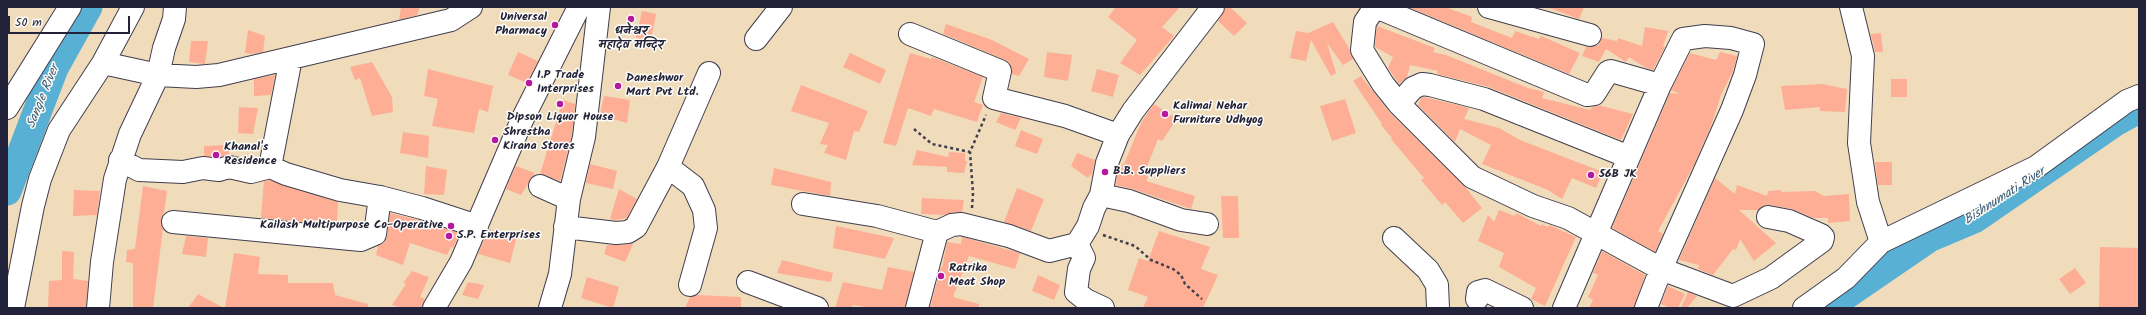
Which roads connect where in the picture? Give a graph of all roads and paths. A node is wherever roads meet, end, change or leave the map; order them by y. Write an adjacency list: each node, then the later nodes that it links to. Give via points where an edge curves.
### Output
1 (70, 7): 23 (street)
2 (133, 7): 16 (street)
3 (175, 7): 18 (street)
4 (471, 7): 15 (street, via 451,20)
5 (579, 7): 39 (street, via 522,120)
6 (599, 7): 34 (street, via 584,137)
7 (781, 7): 14 (street)
8 (1213, 7): 25 (street, via 1133,111)
9 (1375, 7): 19 (street, via 1587,95 1594,94 1611,71); 22 (street, via 1365,22 1362,50)
10 (1488, 7): 13 (street)
11 (1851, 7): 46 (street, via 1863,56 1859,143 1868,202)
12 (910, 34): 21 (street, via 1000,71)
13 (1590, 35)
14 (756, 39)
15 (291, 58): 18 (street, via 219,75); 30 (street)
16 (102, 63): 18 (street); 54 (street, via 59,130 40,179)
17 (709, 73): 29 (street)
18 (158, 75): 28 (street)
19 (1660, 85): 27 (street); 48 (street, via 1683,39 1705,36 1731,38 1753,44 1732,110)
20 (2139, 96): 46 (street, via 2127,101 2036,167)
21 (994, 98): 25 (street, via 1065,116); 26 (path)
22 (1399, 104): 27 (street, via 1413,88 1422,84 1430,85 1484,99); 44 (street, via 1472,177 1534,206 1568,218)
23 (7, 108)
24 (914, 129): 26 (path, via 932,144)
25 (1118, 135): 32 (street, via 1107,163)
26 (970, 152): 41 (path, via 974,193)
27 (1629, 157): 44 (street)
28 (120, 160): 30 (street, via 139,170 183,172 229,167 251,172); 55 (street, via 102,262)
29 (668, 166): 42 (street, via 636,227 628,232); 50 (street, via 693,186 704,210 706,228)
30 (270, 167): 33 (street, via 340,190)
31 (540, 186): 34 (street)
32 (1101, 195): 38 (street, via 1129,201 1181,220); 40 (street)
33 (380, 197): 37 (street, via 375,234 361,240); 39 (street)
34 (569, 199): 42 (street)
35 (803, 204): 43 (street, via 877,216)
36 (1768, 217): 53 (street, via 1796,224 1821,235 1822,241 1771,278)
37 (174, 222)
38 (1207, 224)
39 (477, 226): 56 (street, via 461,262)
40 (1088, 226): 47 (street); 51 (path, via 1096,233 1125,241 1151,260 1172,269 1181,275 1185,284)
41 (970, 227): 43 (street, via 952,225); 47 (street, via 1008,236 1049,251)
42 (565, 228): 57 (street, via 560,274)
43 (937, 232): 59 (street)
44 (1596, 234): 48 (street); 63 (street)
45 (1394, 238): 61 (street, via 1428,270 1437,285)
46 (1881, 242): 65 (street, via 1846,278)
47 (1077, 244): 60 (street, via 1084,258 1079,269 1076,292)
48 (1661, 269): 53 (street); 64 (street)
49 (748, 282): 58 (street)
50 (690, 285)
51 (1202, 299)
52 (1477, 299): 62 (street, via 1478,292 1485,290)
53 (1729, 302)
54 (13, 308)
55 (98, 308)
56 (434, 308)
57 (550, 308)
58 (817, 308)
59 (917, 308)
60 (1103, 308)
61 (1438, 308)
62 (1522, 308)
63 (1564, 308)
64 (1646, 308)
65 (1804, 308)

